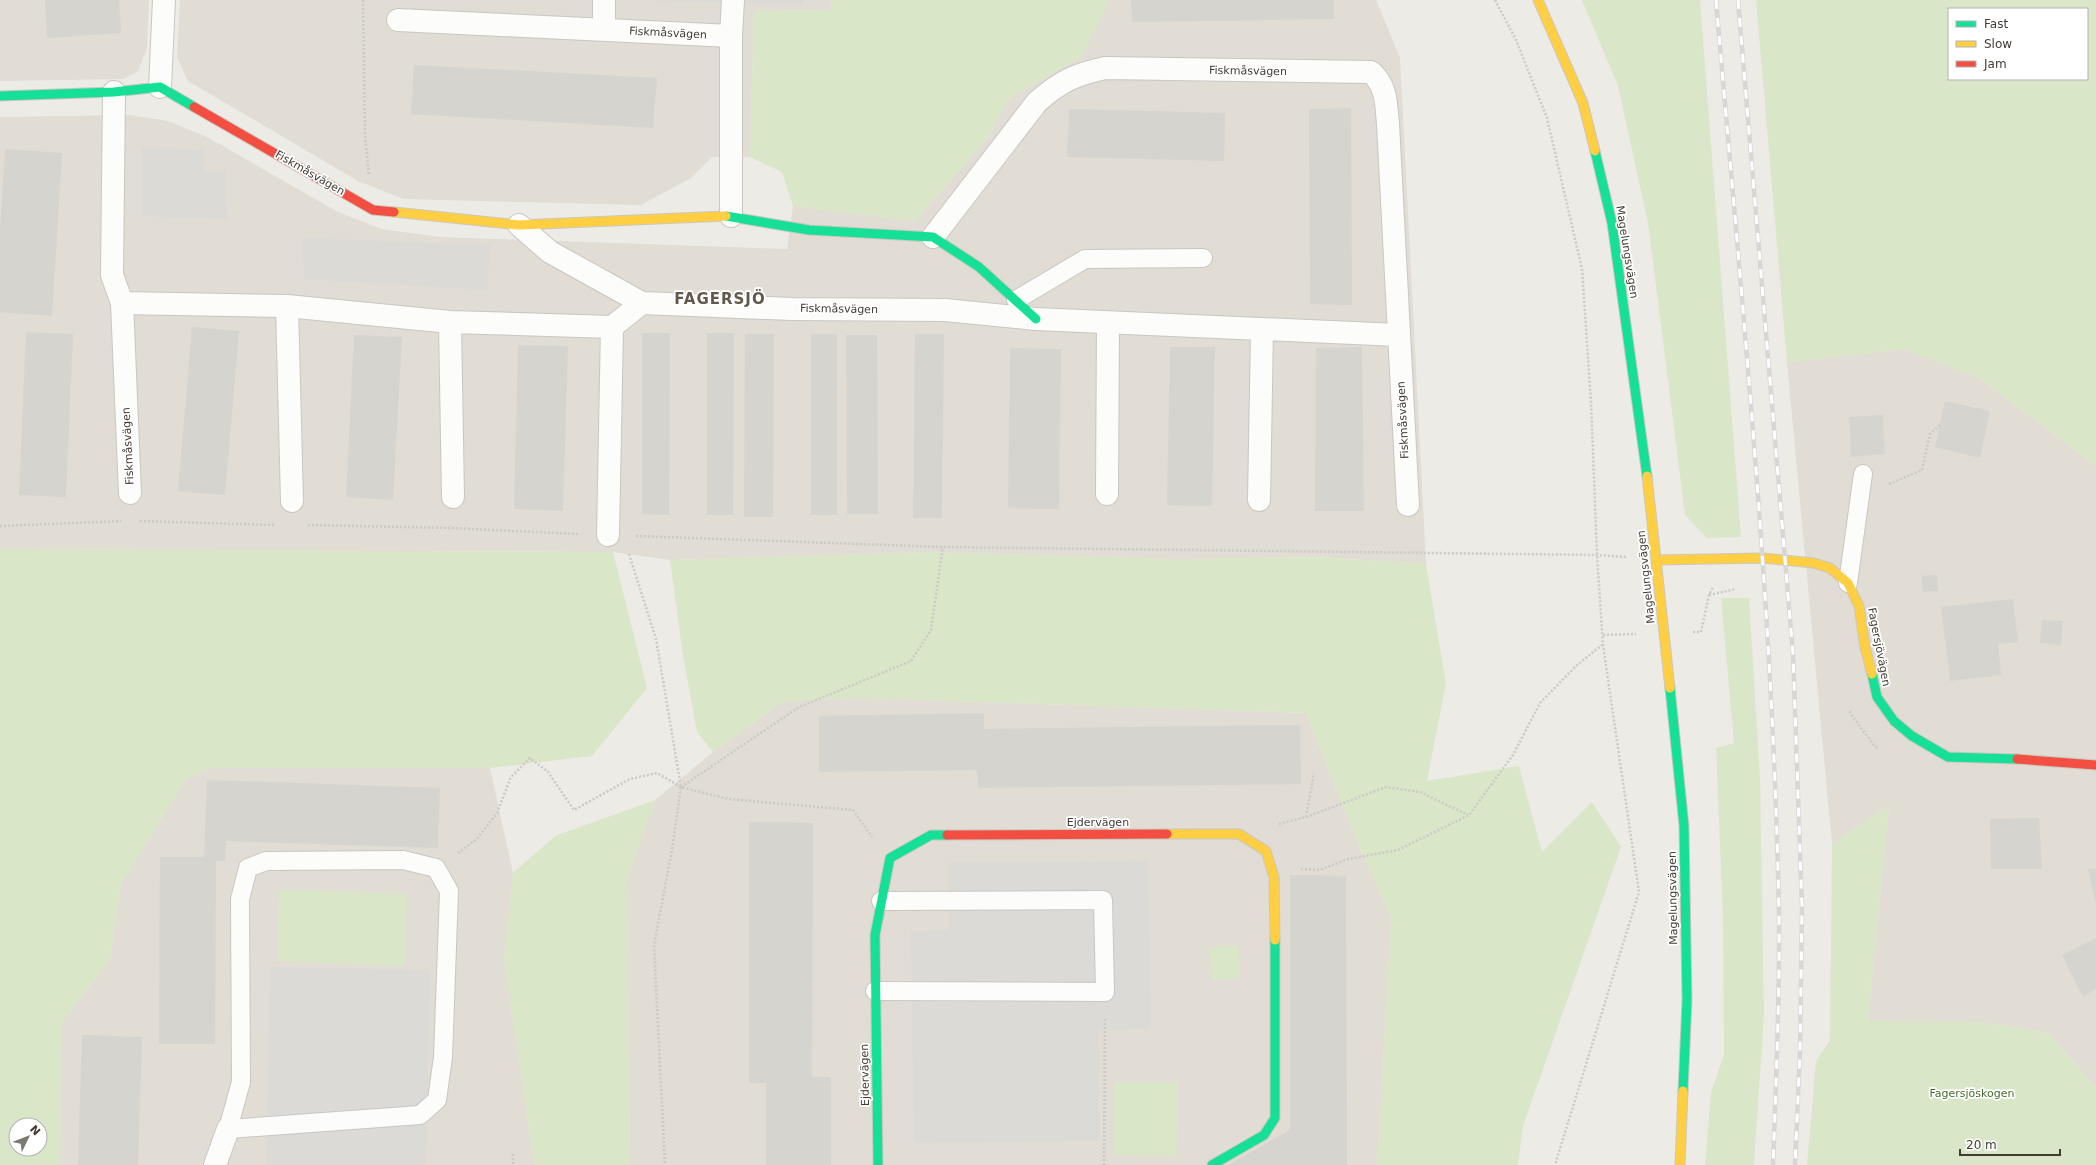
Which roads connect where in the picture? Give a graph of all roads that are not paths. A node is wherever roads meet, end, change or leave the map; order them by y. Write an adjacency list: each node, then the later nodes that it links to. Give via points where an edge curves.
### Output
1 (164, 0): 8 (street)
2 (604, 0): 6 (street)
3 (733, 0): 7 (street)
4 (1538, 0): 33 (street, Magelungsvägen, via 1583,103 1612,223)
5 (398, 20): 6 (street, Fiskmåsvägen)
6 (604, 29): 7 (street, Fiskmåsvägen)
7 (731, 36): 11 (street)
8 (160, 87): 9 (street); 12 (street, Fiskmåsvägen, via 373,210)
9 (114, 92): 10 (street); 16 (street, Fiskmåsvägen, via 112,276)
10 (0, 96)
11 (731, 216): 12 (street, Fiskmåsvägen); 13 (street, Fiskmåsvägen, via 810,230)
12 (519, 225): 17 (street, Fiskmåsvägen, via 550,252)
13 (933, 237): 15 (street, Fiskmåsvägen, via 979,267); 24 (street, Fiskmåsvägen, via 1037,102 1055,86 1078,74 1106,68 1371,72 1380,79 1385,91)
14 (1203, 258): 15 (lane, via 1085,259)
15 (1016, 300): 19 (street, Fiskmåsvägen)
16 (122, 303): 18 (street); 26 (street, Fiskmåsvägen)
17 (642, 303): 19 (street, Fiskmåsvägen, via 792,309 945,310); 22 (street)
18 (287, 306): 20 (street); 30 (street)
19 (1036, 320): 21 (street, Fiskmåsvägen)
20 (450, 322): 22 (street); 28 (street)
21 (1108, 323): 23 (street, Fiskmåsvägen); 27 (street)
22 (612, 327): 32 (street)
23 (1262, 330): 24 (street, Fiskmåsvägen); 29 (street)
24 (1398, 335): 31 (street, Fiskmåsvägen)
25 (1864, 474): 34 (lane)
26 (130, 493)
27 (1106, 494)
28 (453, 497)
29 (1258, 500)
30 (292, 501)
31 (1408, 505)
32 (616, 536)
33 (1657, 560): 34 (street, Fagersjövägen, via 1786,559 1830,568); 42 (street, Magelungsvägen, via 1684,826 1687,1000)
34 (1848, 583): 35 (street, Fagersjövägen, via 1859,606 1865,647 1877,697 1894,721 1912,736 1948,756)
35 (2096, 765)
36 (881, 901): 37 (street, Ejdervägen, via 875,934); 37 (lane, via 1103,900 1105,992); 41 (street, Ejdervägen, via 890,858 931,835 1239,834 1266,851 1274,877 1275,1118 1264,1135)
37 (875, 991): 40 (street, Ejdervägen)
38 (228, 1129): 38 (lane, via 420,1115 437,1100 444,1057 449,891 436,868 403,860 266,861 248,868 240,898 241,1082); 39 (street)
39 (215, 1165)
40 (878, 1165)
41 (1212, 1165)
42 (1680, 1165)

